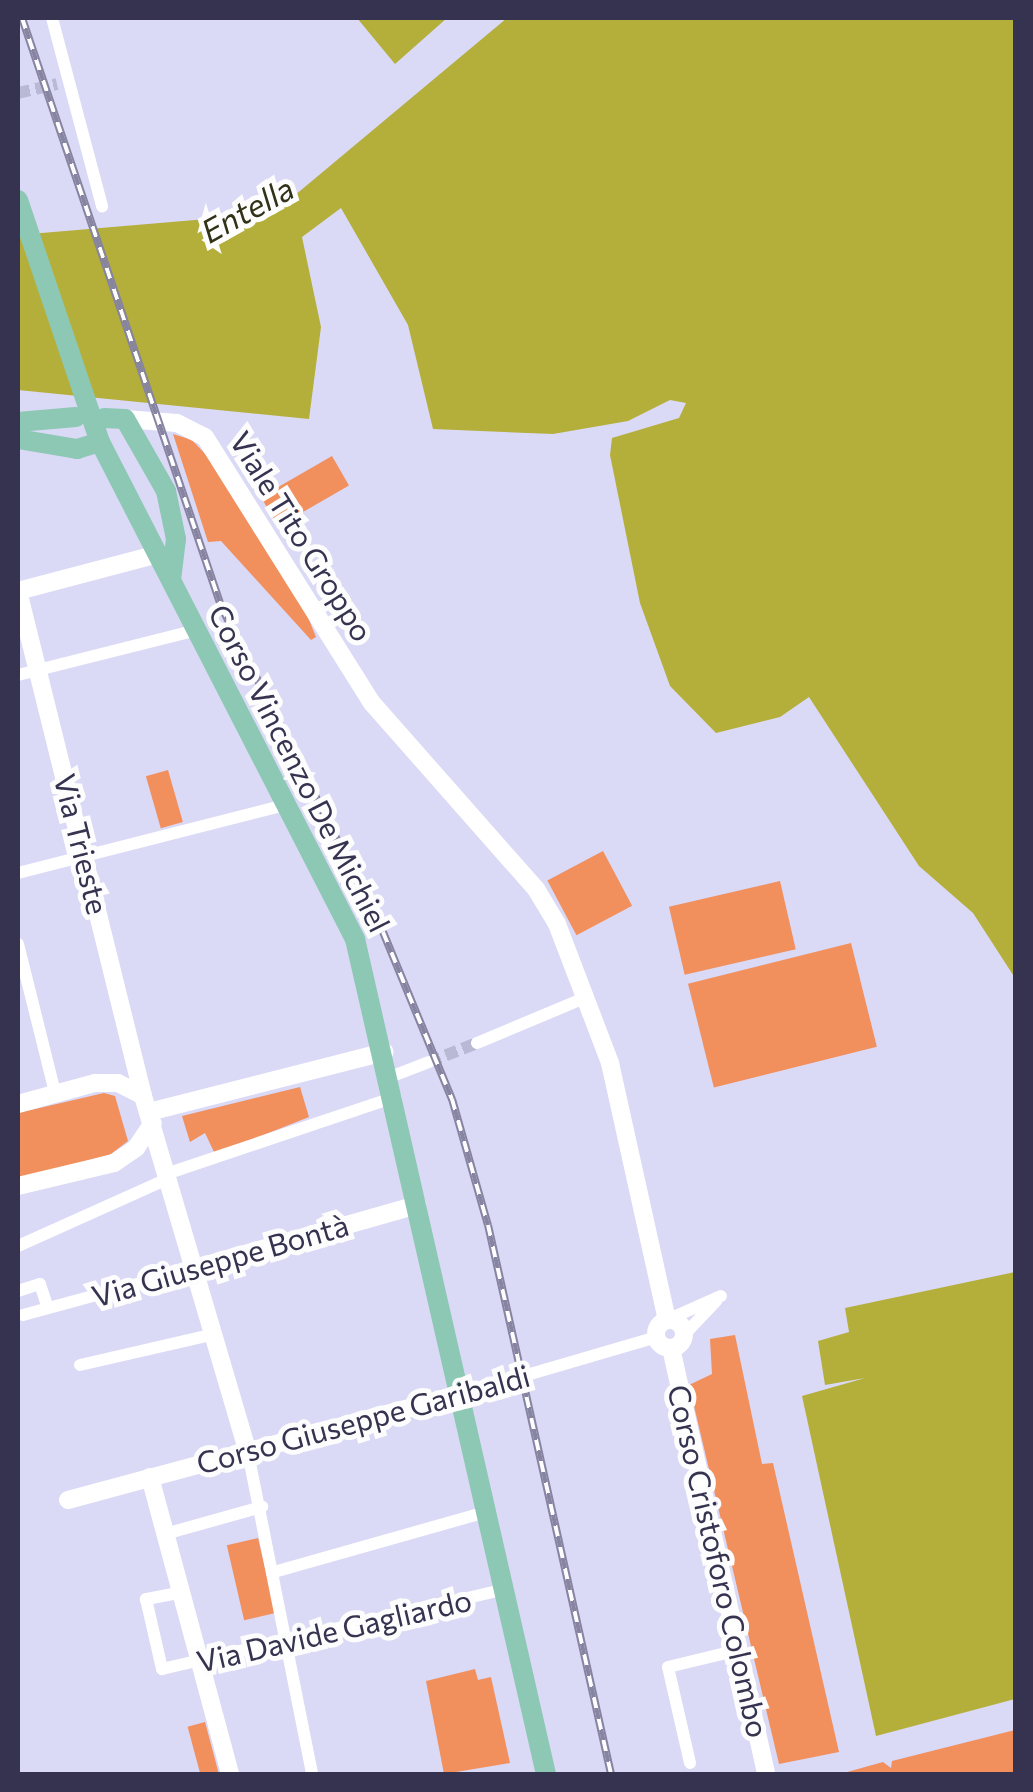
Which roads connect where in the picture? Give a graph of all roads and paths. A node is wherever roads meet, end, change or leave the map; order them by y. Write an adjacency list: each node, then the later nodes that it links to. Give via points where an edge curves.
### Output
1 (52, 18): 3 (street, via 62,83)
2 (18, 200): 6 (main road, Corso Vincenzo De Michiel)
3 (102, 206)
4 (76, 416): 5 (main road)
5 (24, 420)
6 (106, 427): 7 (main road, via 77,449); 8 (main road); 9 (main road, Corso Vincenzo De Michiel); 20 (street, Viale Tito Groppo, via 187,425 205,437 360,686 522,870 556,924)
7 (18, 439)
8 (159, 481): 9 (main road, via 163,512); 11 (main road, via 174,510)
9 (144, 527): 10 (main road, Corso Vincenzo De Michiel)
10 (158, 554): 11 (main road, Corso Vincenzo De Michiel); 12 (street)
11 (171, 580): 13 (main road, Corso Vincenzo De Michiel)
12 (18, 591): 14 (street, Via Trieste)
13 (197, 630): 14 (street); 16 (main road, Corso Vincenzo De Michiel)
14 (39, 670): 15 (street); 17 (street, Via Trieste)
15 (18, 675)
16 (288, 804): 17 (street); 22 (main road, Corso Vincenzo De Michiel, via 356,939)
17 (85, 856): 18 (street); 27 (street, Via Trieste)
18 (18, 874)
19 (18, 944): 25 (street)
20 (587, 997): 21 (street); 36 (street, via 610,1063)
21 (477, 1042)
22 (384, 1052): 24 (main road, Corso Vincenzo De Michiel); 27 (street)
23 (429, 1062): 24 (street)
24 (392, 1087): 28 (street); 30 (main road, Corso Vincenzo De Michiel)
25 (55, 1092): 26 (street); 27 (street, via 118,1083)
26 (18, 1104)
27 (149, 1110): 28 (street, Via Trieste); 29 (street, via 136,1148 114,1162)
28 (166, 1176): 31 (street); 32 (street, Via Trieste)
29 (18, 1186)
30 (418, 1205): 32 (street, Via Giuseppe Bontà); 40 (main road, Corso Vincenzo De Michiel)
31 (18, 1246)
32 (196, 1268): 34 (street, Via Giuseppe Bontà); 37 (street, Via Trieste)
33 (18, 1291): 34 (street, via 40,1284)
34 (48, 1308): 35 (street, Via Giuseppe Bontà)
35 (23, 1315)
36 (666, 1320): 38 (street, via 679,1323); 38 (street, via 721,1296)
37 (215, 1334): 39 (street); 41 (street, Via Trieste)
38 (671, 1340): 40 (street, Corso Giuseppe Garibaldi); 51 (street, Corso Cristoforo Colombo)
39 (80, 1365)
40 (462, 1394): 41 (street, Corso Giuseppe Garibaldi); 45 (main road, Corso Vincenzo De Michiel)
41 (248, 1454): 42 (street, Corso Giuseppe Garibaldi); 44 (street)
42 (150, 1477): 43 (street, Corso Giuseppe Garibaldi); 46 (street)
43 (68, 1500)
44 (262, 1508): 46 (street); 47 (street)
45 (489, 1511): 47 (street); 48 (main road, Corso Vincenzo De Michiel)
46 (165, 1534): 49 (street)
47 (274, 1572): 50 (street)
48 (506, 1590): 50 (street, Via Davide Gagliardo); 56 (main road, Corso Vincenzo De Michiel)
49 (184, 1592): 52 (street); 52 (street, Via Davide Gagliardo, via 146,1599 162,1669)
50 (290, 1641): 52 (street, Via Davide Gagliardo); 55 (street)
51 (739, 1650): 53 (street, via 668,1667); 57 (street, Corso Cristoforo Colombo)
52 (202, 1662): 54 (street)
53 (690, 1763)
54 (230, 1774)
55 (312, 1774)
56 (546, 1774)
57 (766, 1774)

